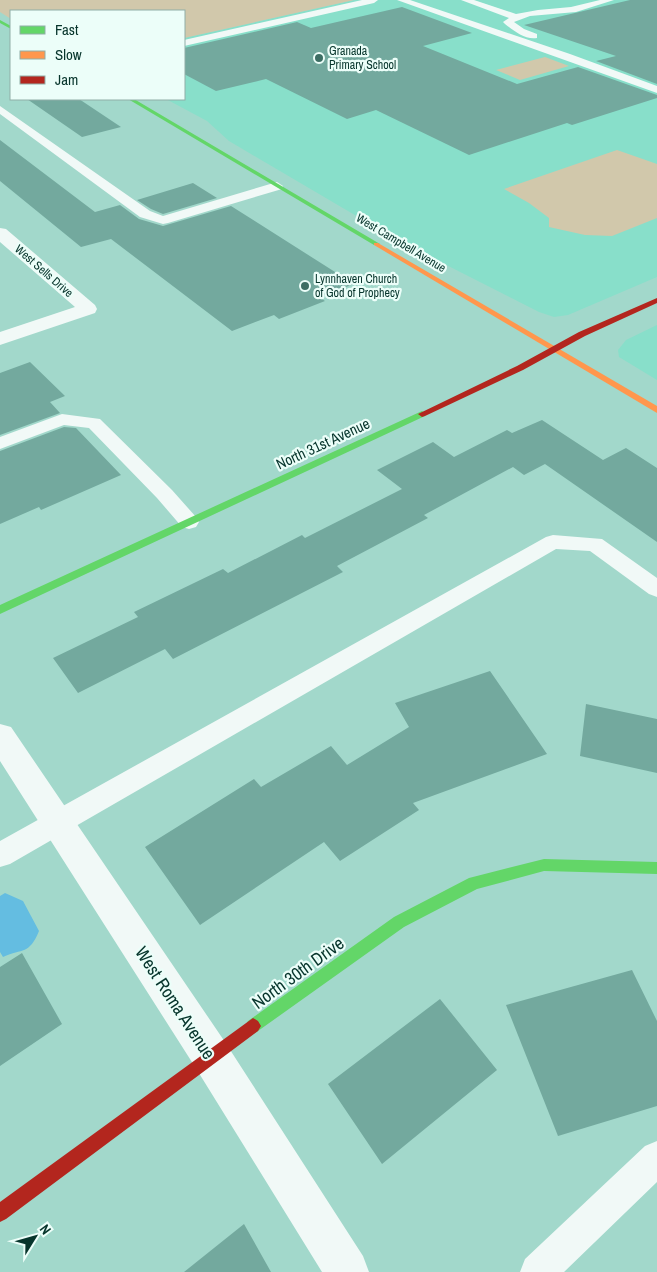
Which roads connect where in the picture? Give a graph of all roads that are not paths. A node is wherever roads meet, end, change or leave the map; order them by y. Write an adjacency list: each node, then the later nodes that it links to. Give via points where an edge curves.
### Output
1 (374, 0): 6 (lane)
2 (401, 0): 8 (lane)
3 (465, 0): 5 (lane)
4 (610, 0): 5 (lane)
5 (515, 17): 7 (lane, via 508,22 521,31)
6 (185, 42)
7 (657, 79)
8 (657, 90)
9 (133, 100): 11 (street, West Campbell Avenue)
10 (0, 109): 11 (lane, via 145,214 163,220)
11 (277, 186): 15 (street, West Campbell Avenue)
12 (0, 232): 14 (street, West Sells Drive, via 88,309)
13 (657, 300): 15 (street, North 31st Avenue)
14 (0, 339)
15 (554, 349): 16 (street, West Campbell Avenue); 18 (street, North 31st Avenue, via 520,368)
16 (654, 404)
17 (0, 443): 18 (lane, via 62,419 94,422)
18 (189, 522): 20 (street, North 31st Avenue)
19 (657, 589): 22 (lane, via 595,544 553,542)
20 (0, 610)
21 (0, 736): 22 (street, West Roma Avenue)
22 (56, 822): 23 (lane); 25 (street, West Roma Avenue)
23 (0, 855)
24 (657, 868): 25 (street, North 30th Drive, via 544,865 474,883 399,922)
25 (211, 1056): 27 (street, North 30th Drive); 28 (street, West Roma Avenue)
26 (657, 1158): 29 (lane)
27 (0, 1213)
28 (347, 1272)
29 (538, 1272)

